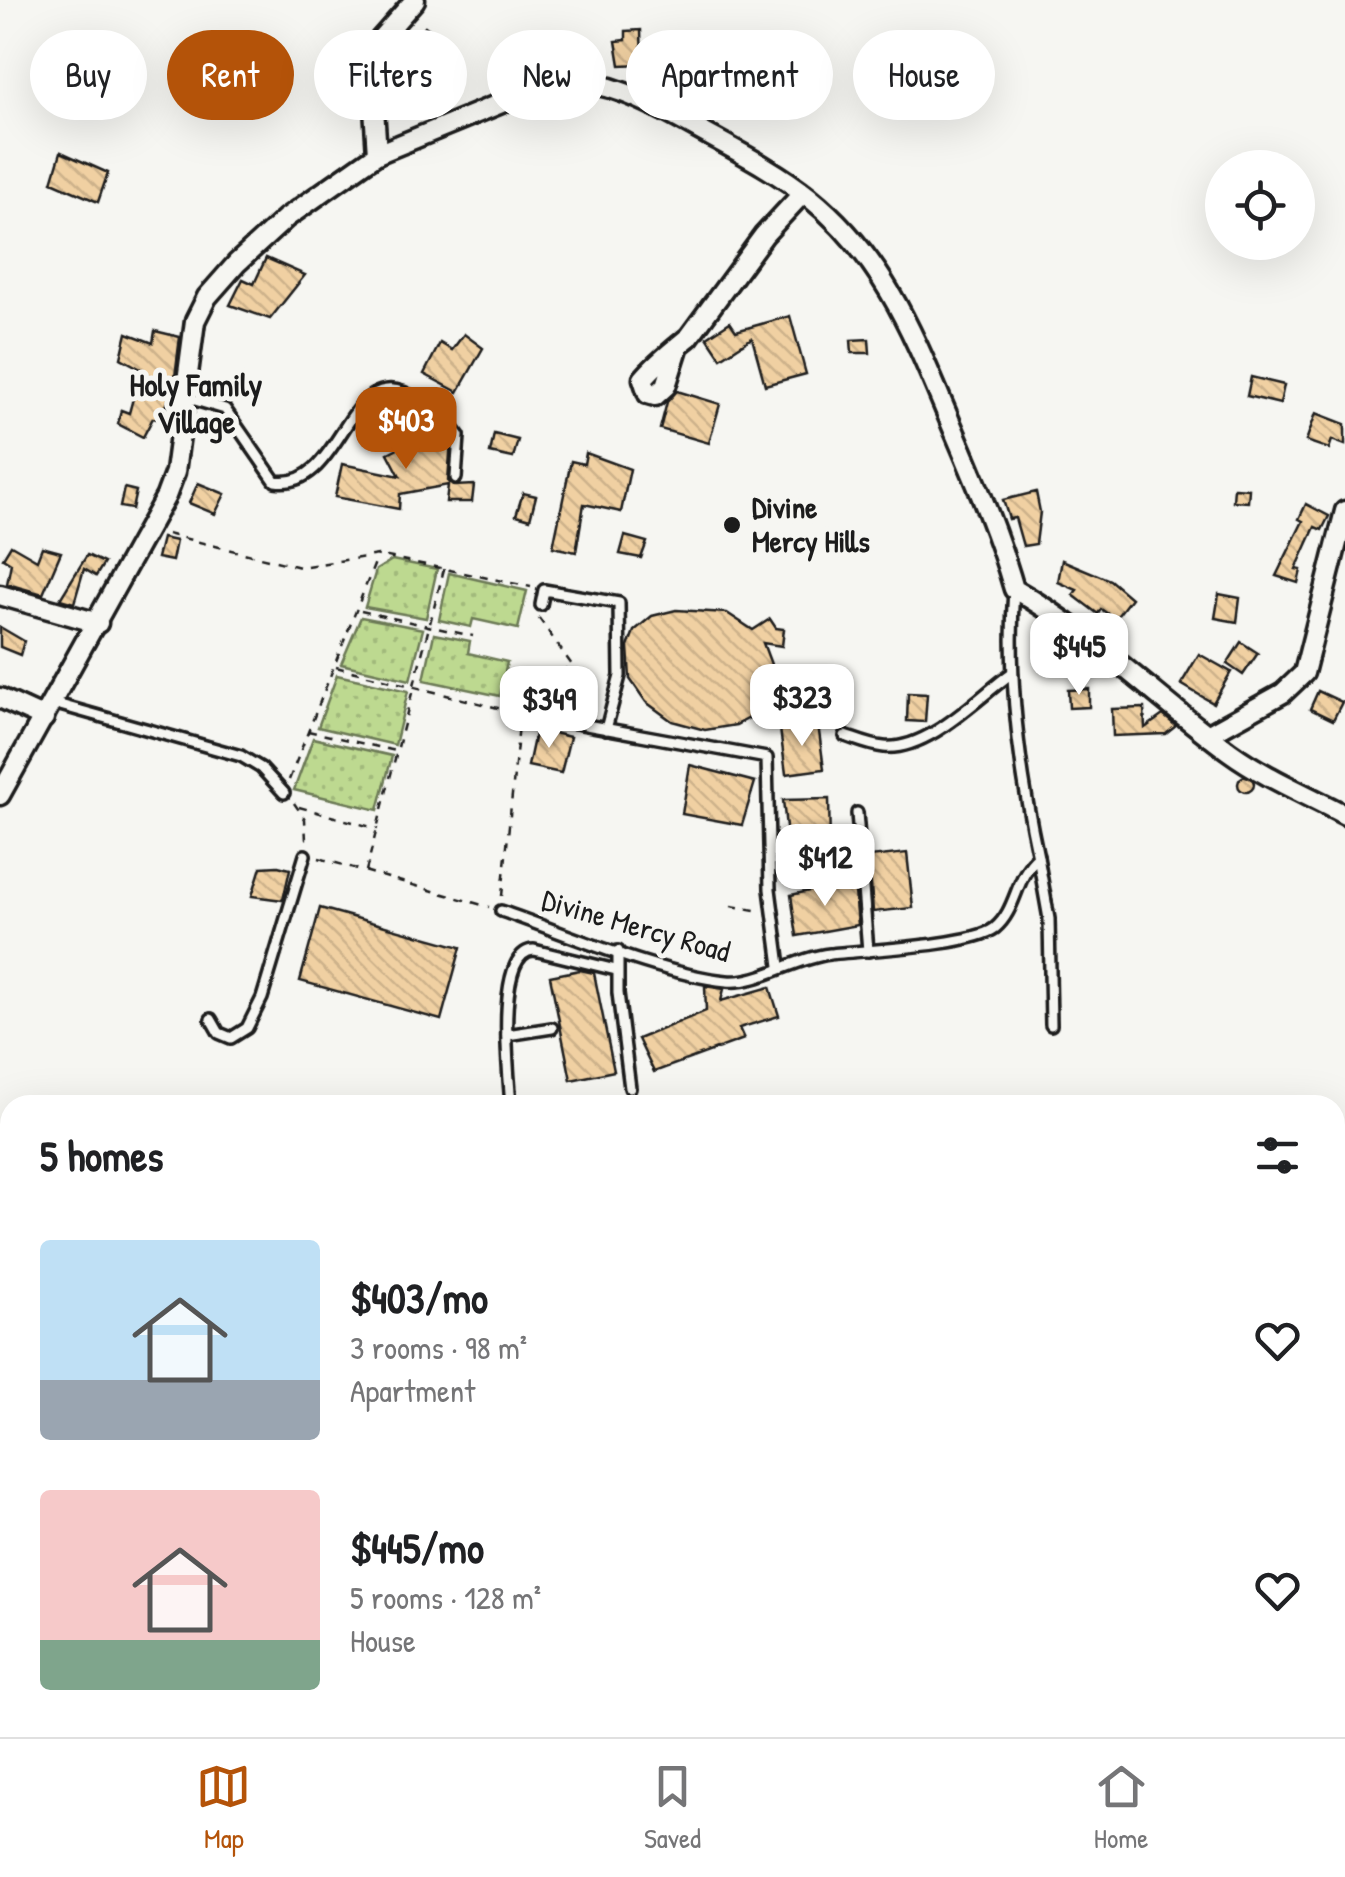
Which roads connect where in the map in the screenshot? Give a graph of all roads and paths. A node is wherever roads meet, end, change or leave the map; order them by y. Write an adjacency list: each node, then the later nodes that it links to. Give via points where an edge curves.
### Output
1 (415, 0): 2 (street, via 377,44 371,62)
2 (376, 154): 3 (street, via 570,80 599,84 673,115); 5 (street, via 286,218 207,297 195,322)
3 (803, 193): 4 (street); 11 (street, via 850,237 908,319)
4 (679, 345)
5 (185, 397): 6 (lane, via 225,409 275,481 289,483 316,470 371,396 401,388 459,436); 8 (street, via 175,472)
6 (456, 478)
7 (1345, 511): 29 (street, via 1304,673 1284,692)
8 (151, 530): 9 (path, via 300,567); 17 (street)
9 (378, 555): 10 (path); 15 (path)
10 (444, 567): 12 (path); 18 (path)
11 (1014, 589): 21 (lane); 29 (street, via 1054,612)
12 (544, 590): 14 (lane); 27 (lane, via 619,603 620,676)
13 (0, 595): 17 (street)
14 (541, 605)
15 (359, 611): 18 (path); 20 (path)
16 (538, 619): 23 (path, via 572,666)
17 (98, 623): 25 (street)
18 (430, 626): 19 (path); 22 (path)
19 (473, 636)
20 (334, 667): 22 (path); 28 (path)
21 (1012, 673): 30 (lane, via 906,746); 38 (lane, via 1019,768)
22 (414, 688): 26 (path); 31 (path)
23 (519, 697)
24 (0, 698): 25 (street)
25 (49, 711): 32 (lane, via 240,756); 33 (street)
26 (518, 713): 27 (lane); 41 (path)
27 (606, 728): 42 (lane, via 767,758)
28 (308, 731): 31 (path); 32 (path)
29 (1209, 734): 35 (street, via 1276,781)
30 (845, 736)
31 (398, 751): 36 (path)
32 (284, 793)
33 (0, 795)
34 (857, 812): 44 (lane)
35 (1345, 815)
36 (378, 830): 37 (path, via 298,806 307,828); 39 (path)
37 (305, 854): 39 (path); 47 (lane, via 253,1018 231,1038 218,1033)
38 (1038, 857): 44 (lane, Divine Mercy Road, via 992,930); 48 (lane, via 1049,919)
39 (366, 872): 41 (path)
40 (732, 906): 42 (path)
41 (501, 911): 43 (lane, Divine Mercy Road)
42 (772, 912): 45 (lane)
43 (618, 951): 45 (lane, Divine Mercy Road, via 722,980 756,978); 46 (lane)
44 (868, 951): 45 (lane, Divine Mercy Road)
45 (780, 966)
46 (616, 970): 50 (lane, via 528,950 515,962); 51 (lane)
47 (212, 1020)
48 (1051, 1025)
49 (552, 1028): 50 (lane)
50 (507, 1035): 52 (lane)
51 (630, 1088)
52 (510, 1095)

